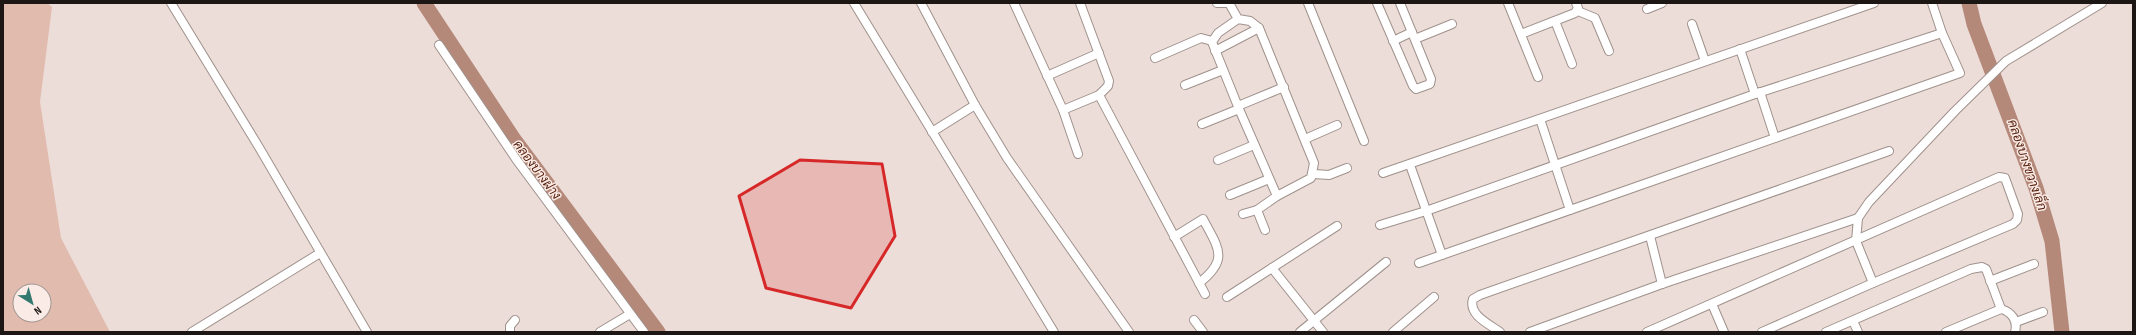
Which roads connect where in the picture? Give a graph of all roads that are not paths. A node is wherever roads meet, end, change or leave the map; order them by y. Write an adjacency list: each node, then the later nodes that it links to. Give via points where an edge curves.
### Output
1 (171, 3): 76 (street)
2 (854, 3): 49 (street)
3 (921, 3): 43 (street)
4 (1014, 3): 37 (street)
5 (1080, 3): 32 (street)
6 (1217, 3): 7 (street)
7 (1228, 3): 18 (street)
8 (1308, 3): 52 (street)
9 (1377, 3): 27 (street)
10 (1400, 3): 25 (street)
11 (1508, 3): 24 (street)
12 (1662, 3): 17 (street)
13 (1874, 3): 29 (street)
14 (1932, 3): 23 (street)
15 (2102, 3): 69 (street, via 2006,60 1869,202)
16 (1577, 7): 19 (street); 31 (street, via 1595,18)
17 (1647, 9)
18 (1238, 19): 22 (street, via 1250,20); 26 (street, via 1218,33)
19 (1555, 21): 24 (street); 35 (street)
20 (1452, 24): 25 (street)
21 (1692, 24): 34 (street)
22 (1259, 28): 30 (street); 40 (street)
23 (1942, 33): 41 (street); 51 (street, via 1960,73)
24 (1521, 34): 38 (street)
25 (1413, 36): 27 (street); 27 (street, via 1431,79 1430,84 1416,89 1412,86)
26 (1212, 41): 30 (street); 33 (street, via 1201,38)
27 (1393, 41)
28 (439, 45): 92 (street, via 516,159)
29 (1740, 49): 34 (street); 41 (street)
30 (1215, 51): 36 (street)
31 (1609, 51)
32 (1099, 53): 37 (street); 42 (street, via 1109,81 1108,86)
33 (1155, 58)
34 (1705, 61): 46 (street)
35 (1572, 64)
36 (1223, 70): 39 (street); 44 (street)
37 (1046, 76): 45 (street)
38 (1538, 77)
39 (1185, 86)
40 (1284, 87): 44 (street); 50 (street)
41 (1757, 93): 51 (street); 57 (street)
42 (1099, 95): 45 (street); 74 (street)
43 (975, 104): 49 (street); 104 (street, via 1033,197)
44 (1238, 108): 47 (street); 53 (street)
45 (1063, 110): 55 (street)
46 (1540, 120): 57 (street); 58 (street)
47 (1202, 124)
48 (1337, 125): 50 (street)
49 (932, 132): 103 (street)
50 (1305, 138): 61 (street, via 1314,163)
51 (1775, 138): 66 (street)
52 (1364, 141)
53 (1254, 145): 56 (street); 62 (street)
54 (1889, 151): 73 (street)
55 (1078, 154)
56 (1218, 160)
57 (1555, 164): 66 (street); 67 (street)
58 (1410, 165): 60 (street); 67 (street)
59 (1347, 168): 61 (street, via 1329,175)
60 (1383, 173)
61 (1314, 174): 64 (street, via 1306,182)
62 (1270, 179): 63 (street); 64 (street)
63 (1230, 195)
64 (1277, 196): 65 (street)
65 (1257, 210): 68 (street); 72 (street)
66 (1570, 210): 77 (street)
67 (1426, 211): 70 (street); 77 (street)
68 (1244, 214)
69 (1858, 218): 75 (street); 85 (street)
70 (1380, 225)
71 (1337, 226): 81 (street)
72 (1265, 230)
73 (1650, 236): 85 (street); 109 (street, via 1473,299 1473,312)
74 (1174, 237): 83 (street); 83 (street, via 1203,219 1219,249 1219,257 1207,277)
75 (1856, 241): 84 (street); 84 (street, via 1999,177 2005,178 2008,183 2018,214 2013,224); 89 (street)
76 (320, 253): 98 (street); 99 (street)
77 (1442, 255): 79 (street)
78 (1386, 262): 96 (street)
79 (1419, 263)
80 (2034, 264): 82 (street)
81 (1272, 268): 87 (street); 96 (street)
82 (1990, 281): 90 (street); 95 (street, via 1984,268 1971,269)
83 (1199, 283): 86 (street)
84 (1873, 283): 113 (street)
85 (1662, 284): 110 (street)
86 (1205, 294)
87 (1227, 297)
88 (1434, 297): 108 (street)
89 (1712, 304): 111 (street); 112 (street)
90 (2001, 309): 97 (street, via 2009,312); 116 (street)
91 (2043, 312): 97 (street)
92 (630, 314): 101 (street); 102 (street)
93 (515, 320): 100 (street, via 510,326)
94 (1194, 320): 105 (street)
95 (1853, 320): 114 (street); 115 (street)
96 (1314, 321): 106 (street); 107 (street)
97 (2016, 322): 117 (street)
98 (192, 332)
99 (367, 332)
100 (510, 332)
101 (600, 332)
102 (644, 332)
103 (1054, 332)
104 (1129, 332)
105 (1203, 332)
106 (1300, 332)
107 (1323, 332)
108 (1393, 332)
109 (1500, 332)
110 (1530, 332)
111 (1647, 332)
112 (1724, 332)
113 (1762, 332)
114 (1826, 332)
115 (1858, 332)
116 (1946, 332)
117 (2015, 332)

